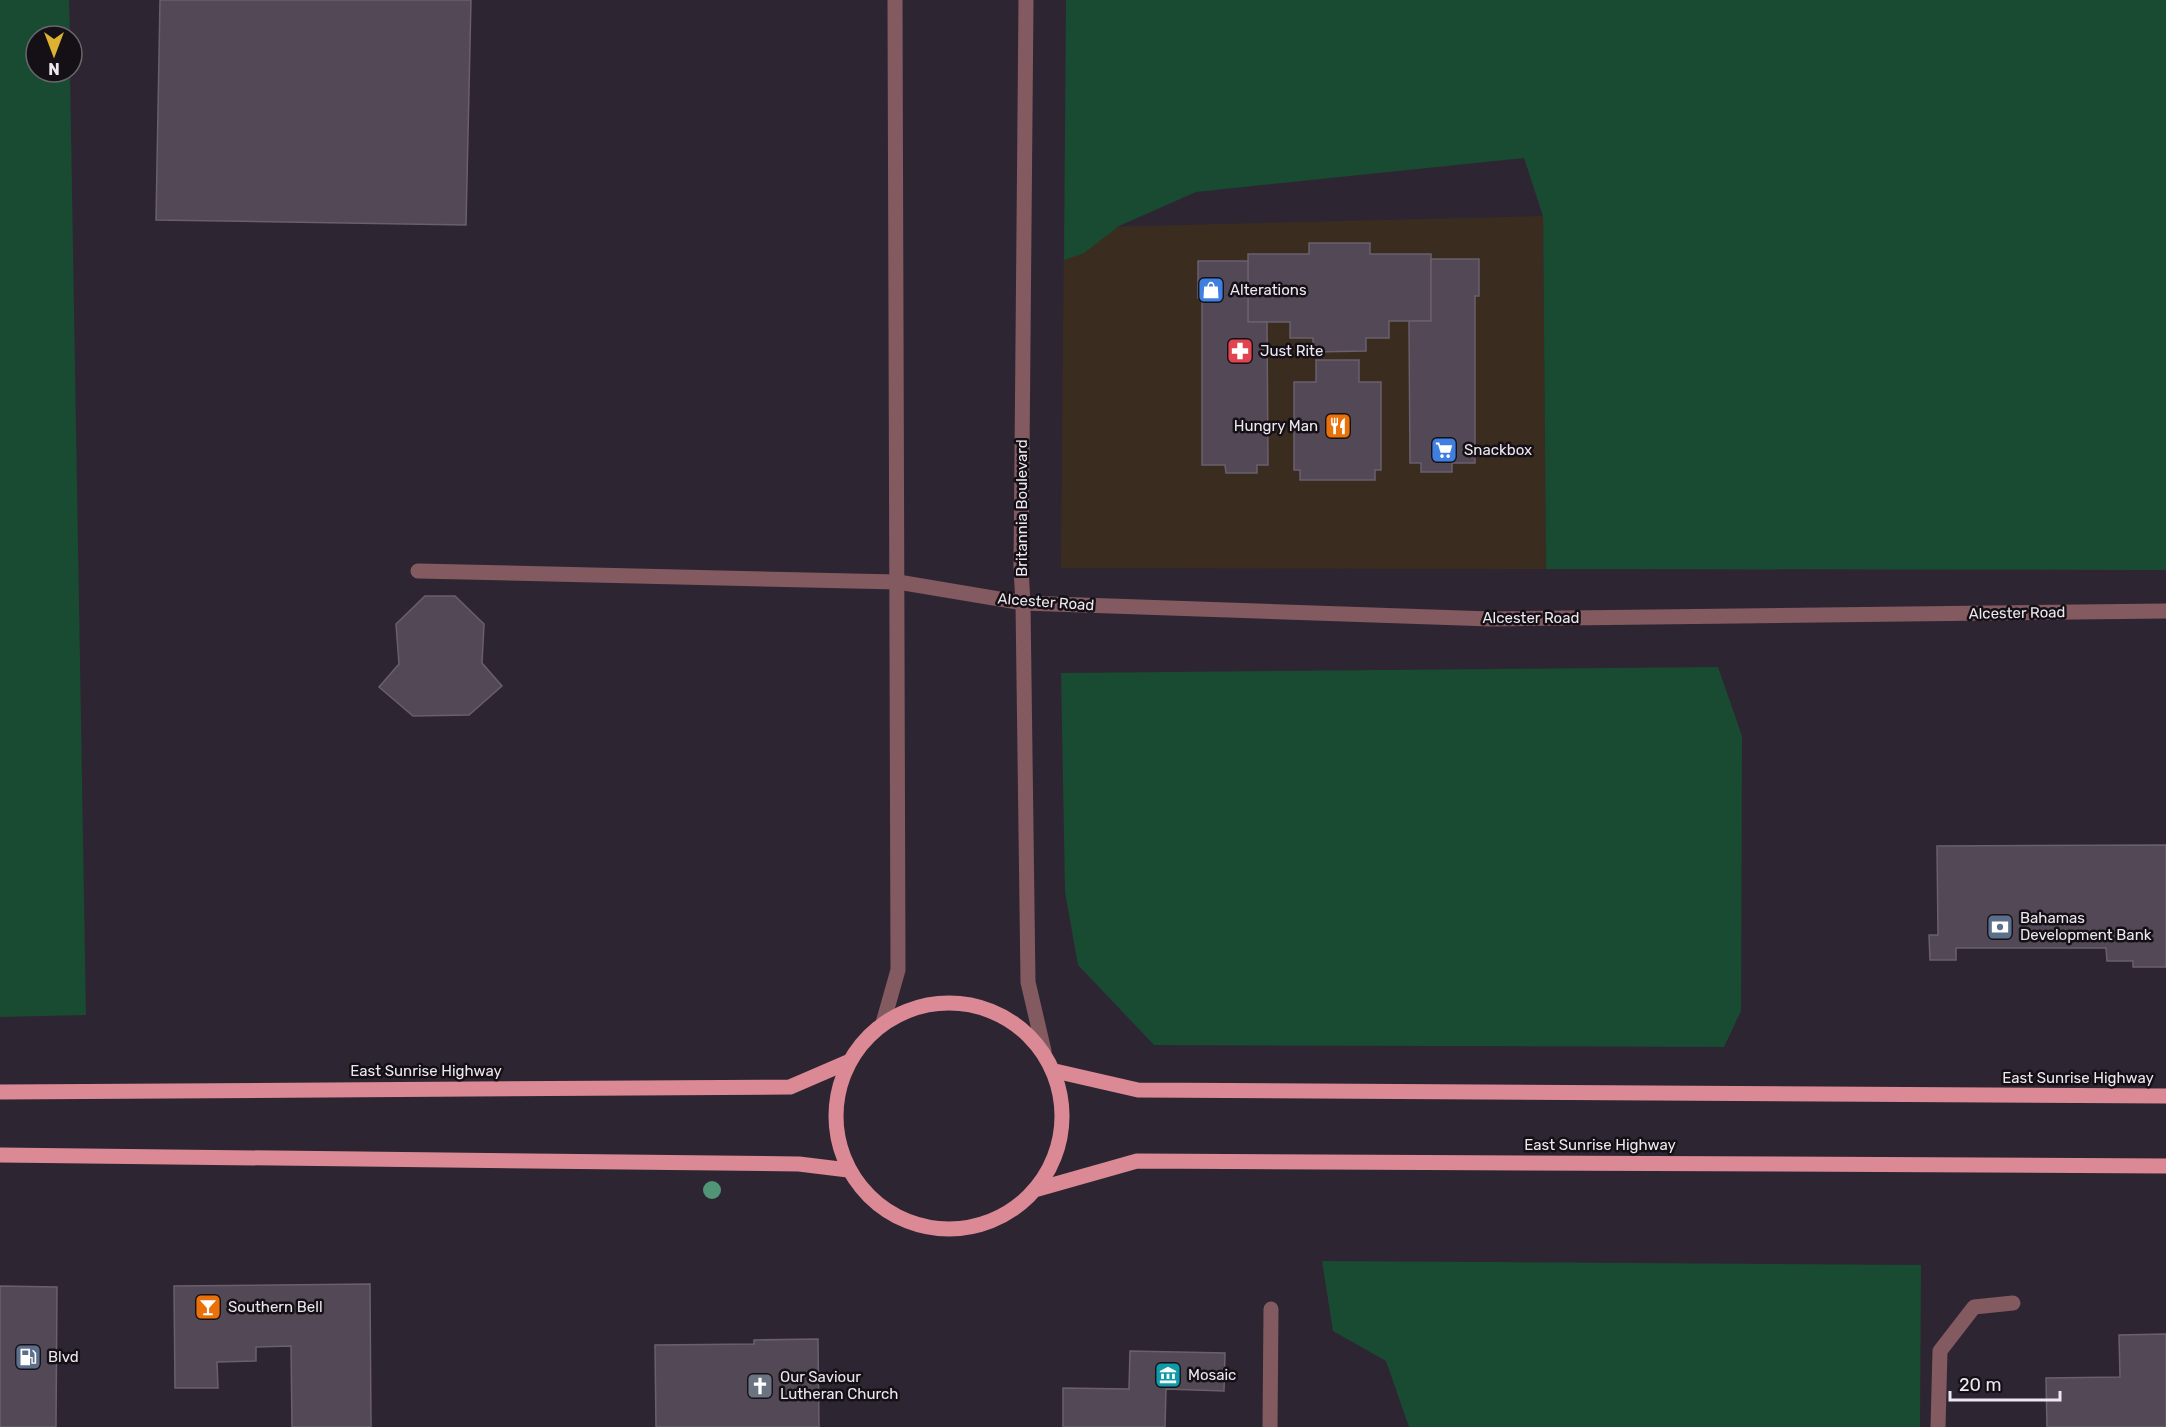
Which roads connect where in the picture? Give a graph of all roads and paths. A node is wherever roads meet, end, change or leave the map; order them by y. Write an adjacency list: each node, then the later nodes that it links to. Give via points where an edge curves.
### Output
1 (895, 0): 4 (street)
2 (1026, 0): 5 (street, Britannia Boulevard)
3 (418, 571): 4 (street, Alcester Road)
4 (898, 582): 5 (street, Alcester Road); 7 (street, via 898,970)
5 (1023, 603): 6 (street, Alcester Road, via 1491,619); 8 (street, Britannia Boulevard, via 1028,982)
6 (2166, 611)
7 (883, 1023): 8 (main road, via 939,1002 998,1012); 9 (main road)
8 (1044, 1051): 10 (main road)
9 (848, 1062): 11 (main road, East Sunrise Highway, via 790,1087); 15 (main road, via 836,1098 836,1135)
10 (1055, 1071): 12 (main road, East Sunrise Highway, via 1138,1090); 16 (main road, via 1064,1111 1058,1152)
11 (0, 1092)
12 (2166, 1096)
13 (0, 1155): 15 (main road, via 798,1164)
14 (2166, 1166): 16 (main road, East Sunrise Highway, via 1137,1161)
15 (848, 1170): 16 (main road, via 870,1199 900,1219 950,1230 998,1219)
16 (1038, 1189)
17 (2013, 1303): 20 (street, via 1974,1307 1940,1350)
18 (1271, 1309): 19 (street)
19 (1270, 1427)
20 (1938, 1427)

